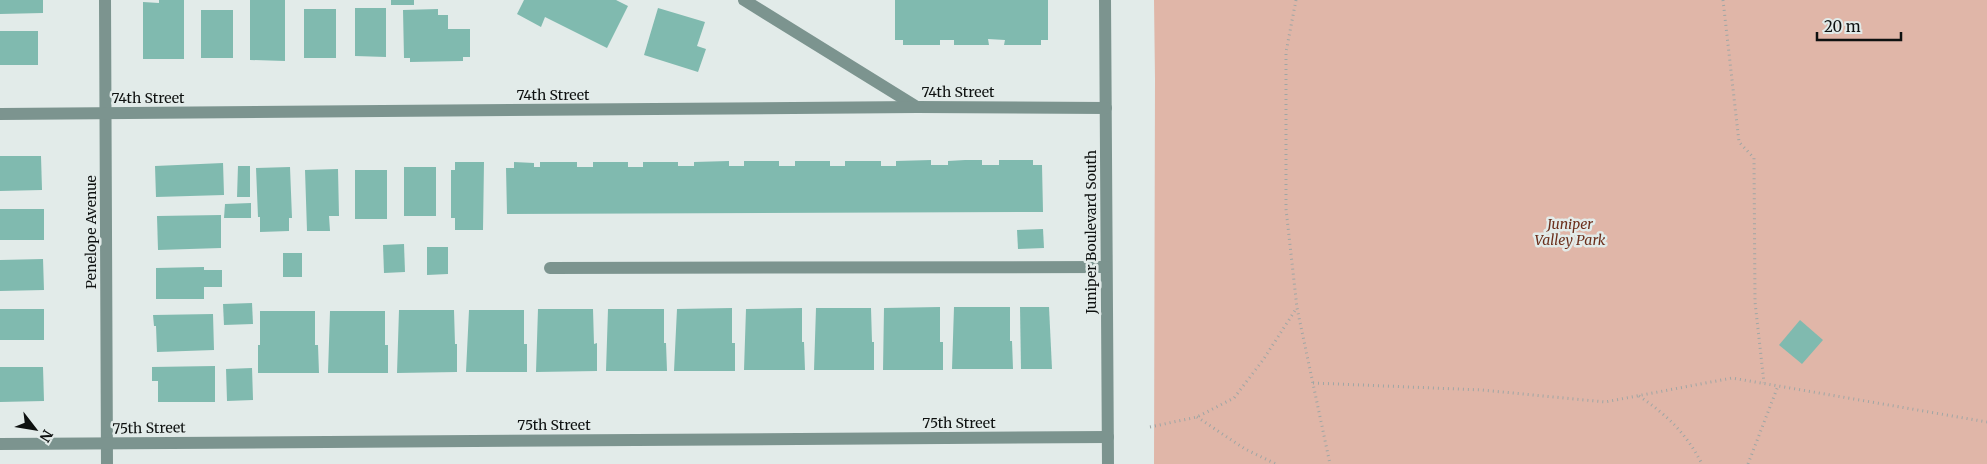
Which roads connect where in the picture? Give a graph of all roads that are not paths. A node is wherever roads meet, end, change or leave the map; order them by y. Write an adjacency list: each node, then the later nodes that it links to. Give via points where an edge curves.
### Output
1 (105, 0): 7 (street, Penelope Avenue)
2 (744, 0): 4 (street)
3 (1105, 0): 5 (street, Juniper Boulevard South)
4 (917, 107): 5 (street, 74th Street); 7 (street, 74th Street)
5 (1106, 108): 8 (street, Juniper Boulevard South)
6 (0, 114): 7 (street, 74th Street)
7 (105, 114): 12 (street, Penelope Avenue)
8 (1106, 267): 9 (street); 10 (street, Juniper Boulevard South)
9 (550, 268)
10 (1108, 437): 12 (street, 75th Street); 14 (street, Juniper Boulevard South)
11 (0, 444): 12 (street, 75th Street)
12 (107, 444): 13 (street, Penelope Avenue)
13 (107, 464)
14 (1108, 464)

